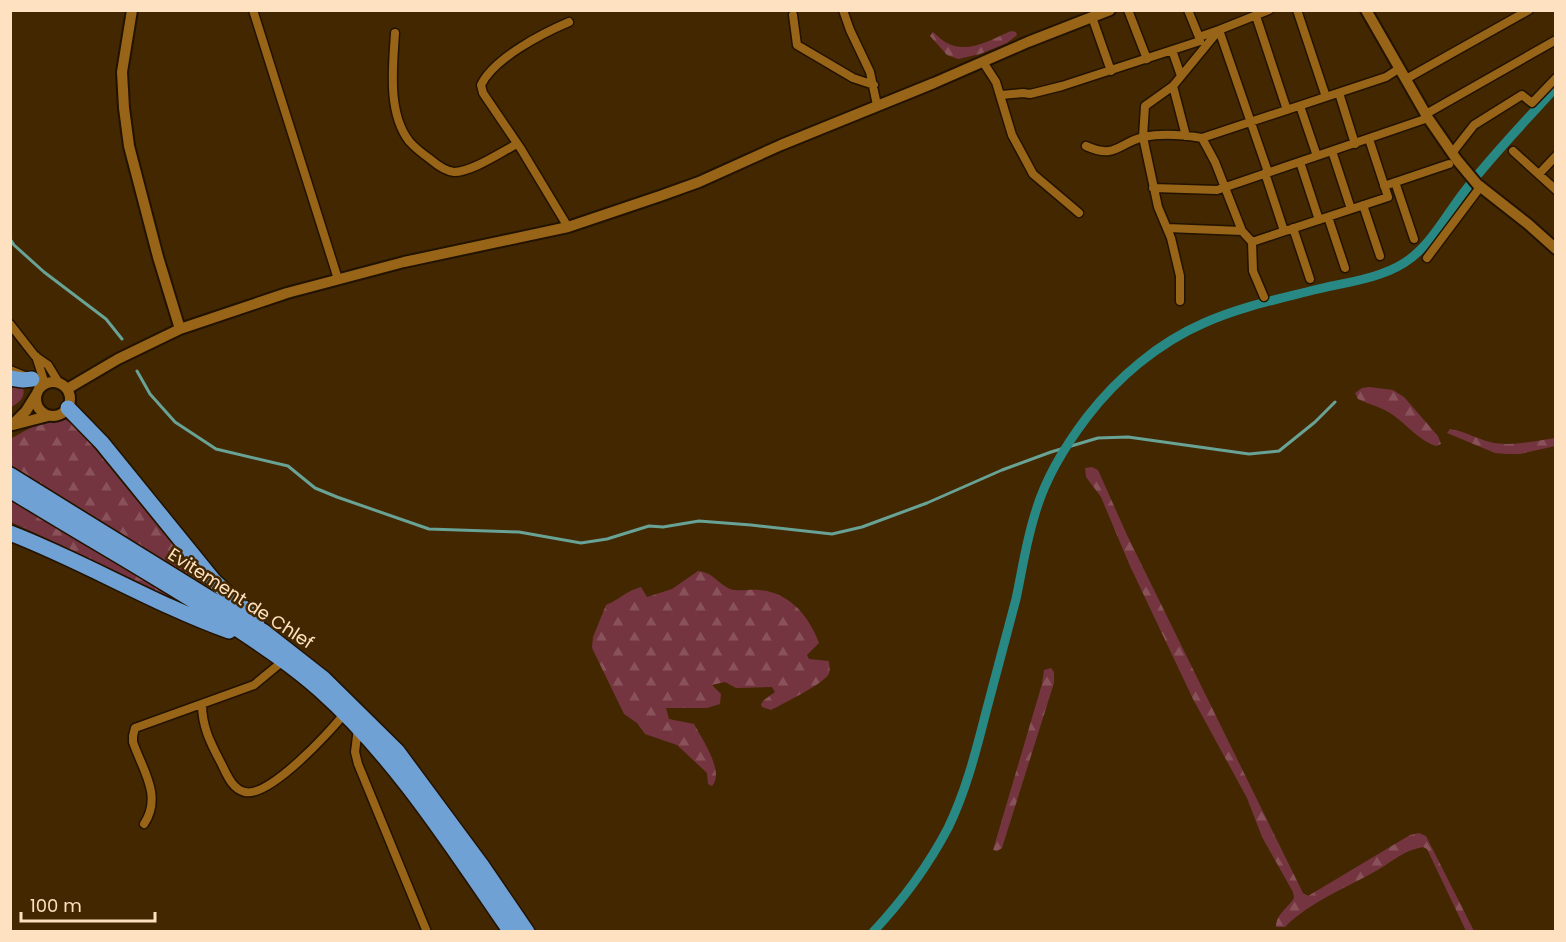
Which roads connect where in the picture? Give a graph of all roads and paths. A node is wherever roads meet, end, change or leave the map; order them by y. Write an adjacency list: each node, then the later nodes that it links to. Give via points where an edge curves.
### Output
1 (132, 10): 80 (main road, via 122,72 129,146)
2 (253, 10): 75 (street)
3 (843, 10): 27 (street)
4 (1110, 10): 12 (main road)
5 (1128, 10): 20 (street)
6 (1188, 10): 18 (street)
7 (1269, 10): 13 (street)
8 (1297, 10): 31 (street)
9 (1366, 10): 22 (main road)
10 (1529, 10): 26 (street)
11 (793, 15): 27 (street, via 797,45)
12 (1092, 16): 21 (main road); 23 (street)
13 (1256, 16): 15 (street); 34 (street)
14 (569, 22): 41 (street, via 547,31 506,59 482,82 483,93)
15 (1219, 30): 18 (street); 36 (street)
16 (395, 33): 41 (street, via 396,111 405,134 421,152 440,167 455,172)
17 (1556, 40): 35 (street)
18 (1200, 42): 19 (street); 24 (street)
19 (1172, 50): 20 (street); 24 (street)
20 (1147, 59): 23 (street)
21 (983, 62): 30 (street); 32 (main road)
22 (1400, 68): 26 (main road); 29 (street, via 1386,77)
23 (1111, 71): 30 (street, via 1030,94)
24 (1181, 76): 28 (street)
25 (1556, 78): 46 (street, via 1532,103 1522,95 1474,125)
26 (1406, 79): 35 (main road)
27 (874, 86): 32 (street)
28 (1173, 86): 37 (street); 38 (street, via 1144,106)
29 (1338, 93): 31 (street); 42 (street)
30 (1000, 95): 63 (street, via 1012,135 1033,174)
31 (1326, 97): 33 (street)
32 (877, 105): 65 (main road, via 699,182)
33 (1300, 106): 34 (street); 47 (street)
34 (1287, 110): 36 (street)
35 (1427, 116): 40 (street); 46 (main road)
36 (1251, 122): 39 (street); 51 (street)
37 (1186, 136): 38 (street); 39 (street)
38 (1143, 137): 43 (street, via 1113,151); 57 (street)
39 (1202, 138): 54 (street)
40 (1369, 139): 42 (street); 55 (street)
41 (517, 144): 65 (street)
42 (1355, 144): 44 (street)
43 (1086, 146)
44 (1332, 151): 47 (street); 62 (street)
45 (1513, 151): 52 (street)
46 (1452, 153): 56 (main road)
47 (1317, 156): 49 (street)
48 (1556, 156): 52 (street)
49 (1300, 162): 51 (street); 64 (street)
50 (1449, 164): 53 (street)
51 (1267, 173): 54 (street); 67 (street)
52 (1539, 174): 58 (street)
53 (1395, 182): 55 (street); 59 (street)
54 (1226, 186): 57 (street, via 1217,190); 68 (street)
55 (1384, 186): 60 (street)
56 (1480, 186): 71 (main road); 73 (street)
57 (1153, 188): 66 (street)
58 (1556, 190)
59 (1399, 194): 60 (street); 69 (street)
60 (1388, 197): 61 (street)
61 (1363, 205): 62 (street); 72 (street)
62 (1351, 209): 64 (street)
63 (1079, 213)
64 (1323, 218): 67 (street); 74 (street)
65 (568, 227): 75 (main road)
66 (1167, 228): 68 (street); 78 (street, via 1180,276)
67 (1289, 230): 70 (street); 76 (street)
68 (1242, 231): 70 (street)
69 (1414, 239)
70 (1251, 242): 77 (street, via 1254,271)
71 (1555, 247)
72 (1380, 256)
73 (1427, 258)
74 (1345, 268)
75 (338, 279): 80 (main road)
76 (1310, 279)
77 (1264, 297)
78 (1180, 301)
79 (10, 324): 81 (street)
80 (180, 329): 85 (main road)
81 (35, 356): 84 (street); 85 (street, via 48,365)
82 (10, 370): 84 (street)
83 (10, 378): 84 (highway)
84 (39, 386): 85 (main road); 87 (main road, via 36,400 39,410); 88 (main road, via 26,411)
85 (63, 386): 86 (main road, via 70,398)
86 (68, 408): 87 (main road); 93 (highway, via 102,443 214,581)
87 (48, 416): 88 (main road)
88 (11, 426)
89 (10, 475): 93 (highway, Evitement de Chlef, via 254,626)
90 (10, 490): 92 (highway, Evitement de Chlef)
91 (10, 532): 92 (highway, via 194,618)
92 (252, 639): 93 (highway, Evitement de Chlef)
93 (286, 656): 94 (street, via 254,685); 95 (highway, Evitement de Chlef); 100 (highway, Evitement de Chlef, via 324,679 397,751)
94 (202, 704): 95 (street, via 205,732 235,786 246,793 258,791 295,765); 97 (street, via 140,725 134,732 133,742 153,802)
95 (344, 714): 96 (highway, Evitement de Chlef)
96 (358, 727): 98 (street, via 358,764); 99 (highway, Evitement de Chlef, via 389,760)
97 (144, 824)
98 (427, 932)
99 (512, 932)
100 (527, 932)

